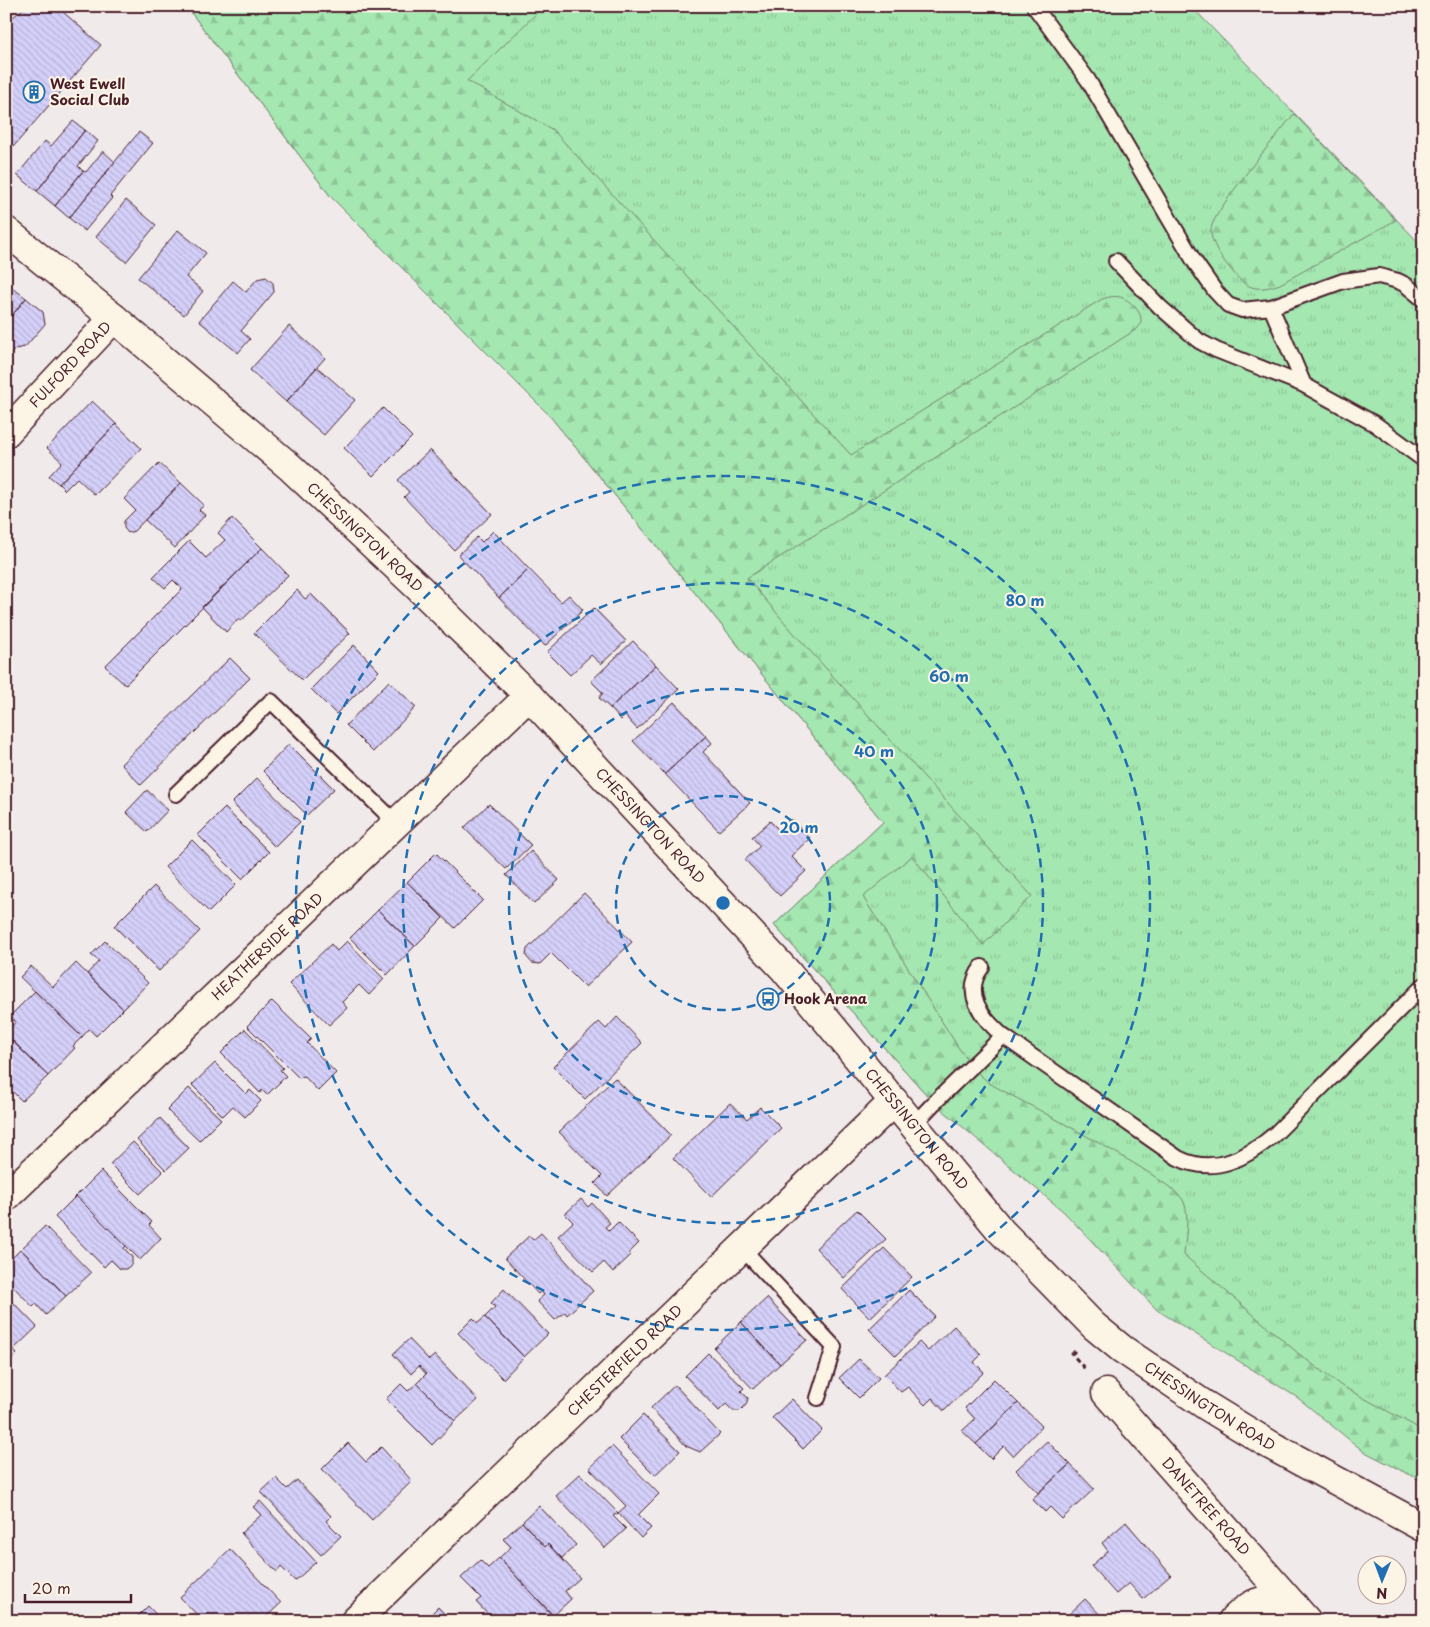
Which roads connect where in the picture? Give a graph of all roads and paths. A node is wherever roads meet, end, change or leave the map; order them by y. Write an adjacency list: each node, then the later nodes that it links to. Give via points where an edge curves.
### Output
1 (1034, 6): 5 (lane, via 1088,80 1194,261 1221,299 1242,310)
2 (6, 231): 6 (street, CHESSINGTON ROAD)
3 (1116, 261): 7 (lane, via 1160,307 1199,341)
4 (1424, 300): 5 (lane, via 1398,281 1379,276 1343,281)
5 (1272, 307): 7 (lane)
6 (114, 318): 8 (street, FULFORD ROAD); 10 (street, CHESSINGTON ROAD, via 290,467)
7 (1304, 385): 9 (lane, via 1375,424)
8 (6, 433)
9 (1424, 460)
10 (530, 696): 12 (street, HEATHERSIDE ROAD); 16 (street, CHESSINGTON ROAD, via 785,970)
11 (176, 794): 12 (lane, via 271,701)
12 (396, 824): 18 (street, HEATHERSIDE ROAD)
13 (982, 967): 15 (lane, via 974,982 976,1000 985,1018)
14 (1424, 985): 15 (lane, via 1265,1143 1230,1162 1207,1166 1187,1163 1162,1149)
15 (1002, 1036): 17 (lane)
16 (894, 1101): 17 (street, CHESSINGTON ROAD); 19 (street, CHESTERFIELD ROAD)
17 (913, 1125): 22 (street, CHESSINGTON ROAD, via 1001,1231 1094,1326 1122,1349 1272,1446)
18 (6, 1197)
19 (742, 1248): 21 (lane, via 834,1347); 24 (street, CHESTERFIELD ROAD)
20 (1106, 1393): 23 (street, DANETREE ROAD)
21 (818, 1398)
22 (1424, 1528)
23 (1300, 1613): 25 (street, via 1273,1600 1248,1605)
24 (355, 1621)
25 (1232, 1621)

